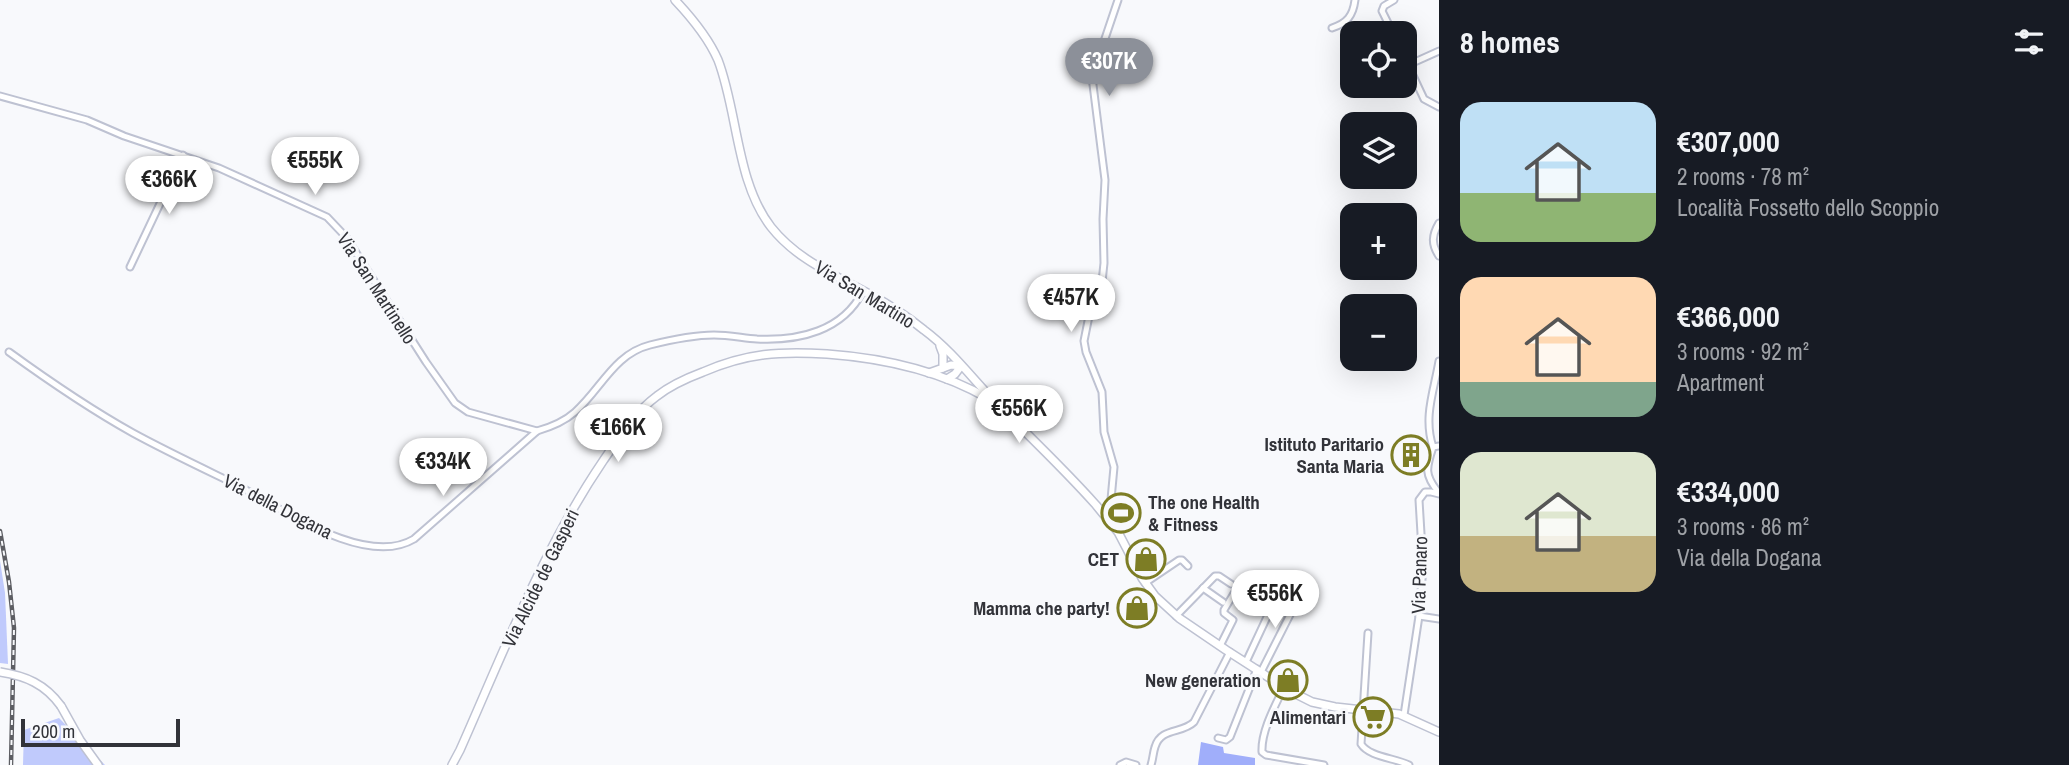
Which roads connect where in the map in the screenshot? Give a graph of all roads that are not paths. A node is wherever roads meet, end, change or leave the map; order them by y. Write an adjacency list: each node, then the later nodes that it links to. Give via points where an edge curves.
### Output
1 (675, 0): 16 (street, Via San Martino, via 701,29 717,59 740,152 764,216 776,234 802,256)
2 (1118, 0): 28 (street, via 1092,82 1105,180 1104,276 1084,341 1103,395 1104,432 1115,471)
3 (1354, 0): 6 (street, via 1350,17)
4 (1391, 1): 5 (street, via 1382,11)
5 (1387, 21)
6 (1332, 28)
7 (1439, 51): 8 (street)
8 (1417, 59)
9 (1417, 86): 11 (street, via 1423,99)
10 (0, 96): 12 (street, Via San Martinello, via 88,120)
11 (1439, 107)
12 (183, 155): 15 (street); 25 (street, Via San Martinello, via 331,220 455,403 468,412)
13 (1439, 223): 14 (street, via 1433,240)
14 (1439, 256)
15 (130, 267)
16 (863, 291): 17 (street, Via San Martino); 25 (street, Via della Dogana, via 840,320 809,333 767,339 707,335 637,349 616,365 572,414)
17 (933, 337): 19 (street, Via San Martino); 21 (street, via 943,354)
18 (9, 352): 25 (street, Via della Dogana, via 143,439 306,525 375,546 398,546 414,539)
19 (961, 366): 21 (street); 23 (street); 24 (street, Via San Martino)
20 (1439, 366): 26 (street, via 1428,420 1428,433)
21 (943, 368): 22 (street)
22 (929, 373): 23 (street, Via Alcide de Gasperi); 52 (street, Via Alcide de Gasperi, via 847,356 767,353 721,364 655,397 624,432 568,516)
23 (947, 379): 24 (street, Via Alcide de Gasperi)
24 (996, 402): 28 (street, Via San Martino)
25 (537, 431)
26 (1436, 447): 27 (street, via 1427,475)
27 (1439, 493): 38 (street, Via Panaro, via 1423,493 1420,499 1423,560)
28 (1109, 521): 30 (street, Via San Martino)
29 (1188, 566): 30 (street, via 1178,560)
30 (1145, 583): 37 (street, Via San Martino)
31 (1231, 584): 34 (street, via 1218,575)
32 (1239, 585): 41 (street, via 1224,610 1233,620)
33 (1281, 587): 43 (street)
34 (1203, 588): 36 (street); 37 (street)
35 (1301, 593): 44 (street)
36 (1223, 602)
37 (1177, 616): 41 (street, Via San Martino)
38 (1419, 616): 39 (street); 48 (street, Via Panaro)
39 (1439, 619)
40 (1368, 633): 47 (street)
41 (1220, 646): 42 (street, Via San Martino)
42 (1230, 652): 43 (street, Via San Martino); 55 (street, via 1194,722 1162,736)
43 (1246, 662): 44 (street, Via San Martino)
44 (1259, 670): 46 (street, Via San Martino); 50 (street, via 1231,735)
45 (0, 672): 51 (street, bridge, via 29,678 48,691)
46 (1284, 687): 47 (street, Via San Martino, via 1319,704); 56 (street, via 1262,752)
47 (1363, 710): 48 (street, Via San Martino); 57 (street, via 1363,748)
48 (1404, 715): 49 (street, Via San Martino)
49 (1439, 732)
50 (1218, 738)
51 (98, 765)
52 (452, 765)
53 (1119, 765): 54 (street)
54 (1136, 765)
55 (1151, 765)
56 (1324, 765)
57 (1409, 765)

